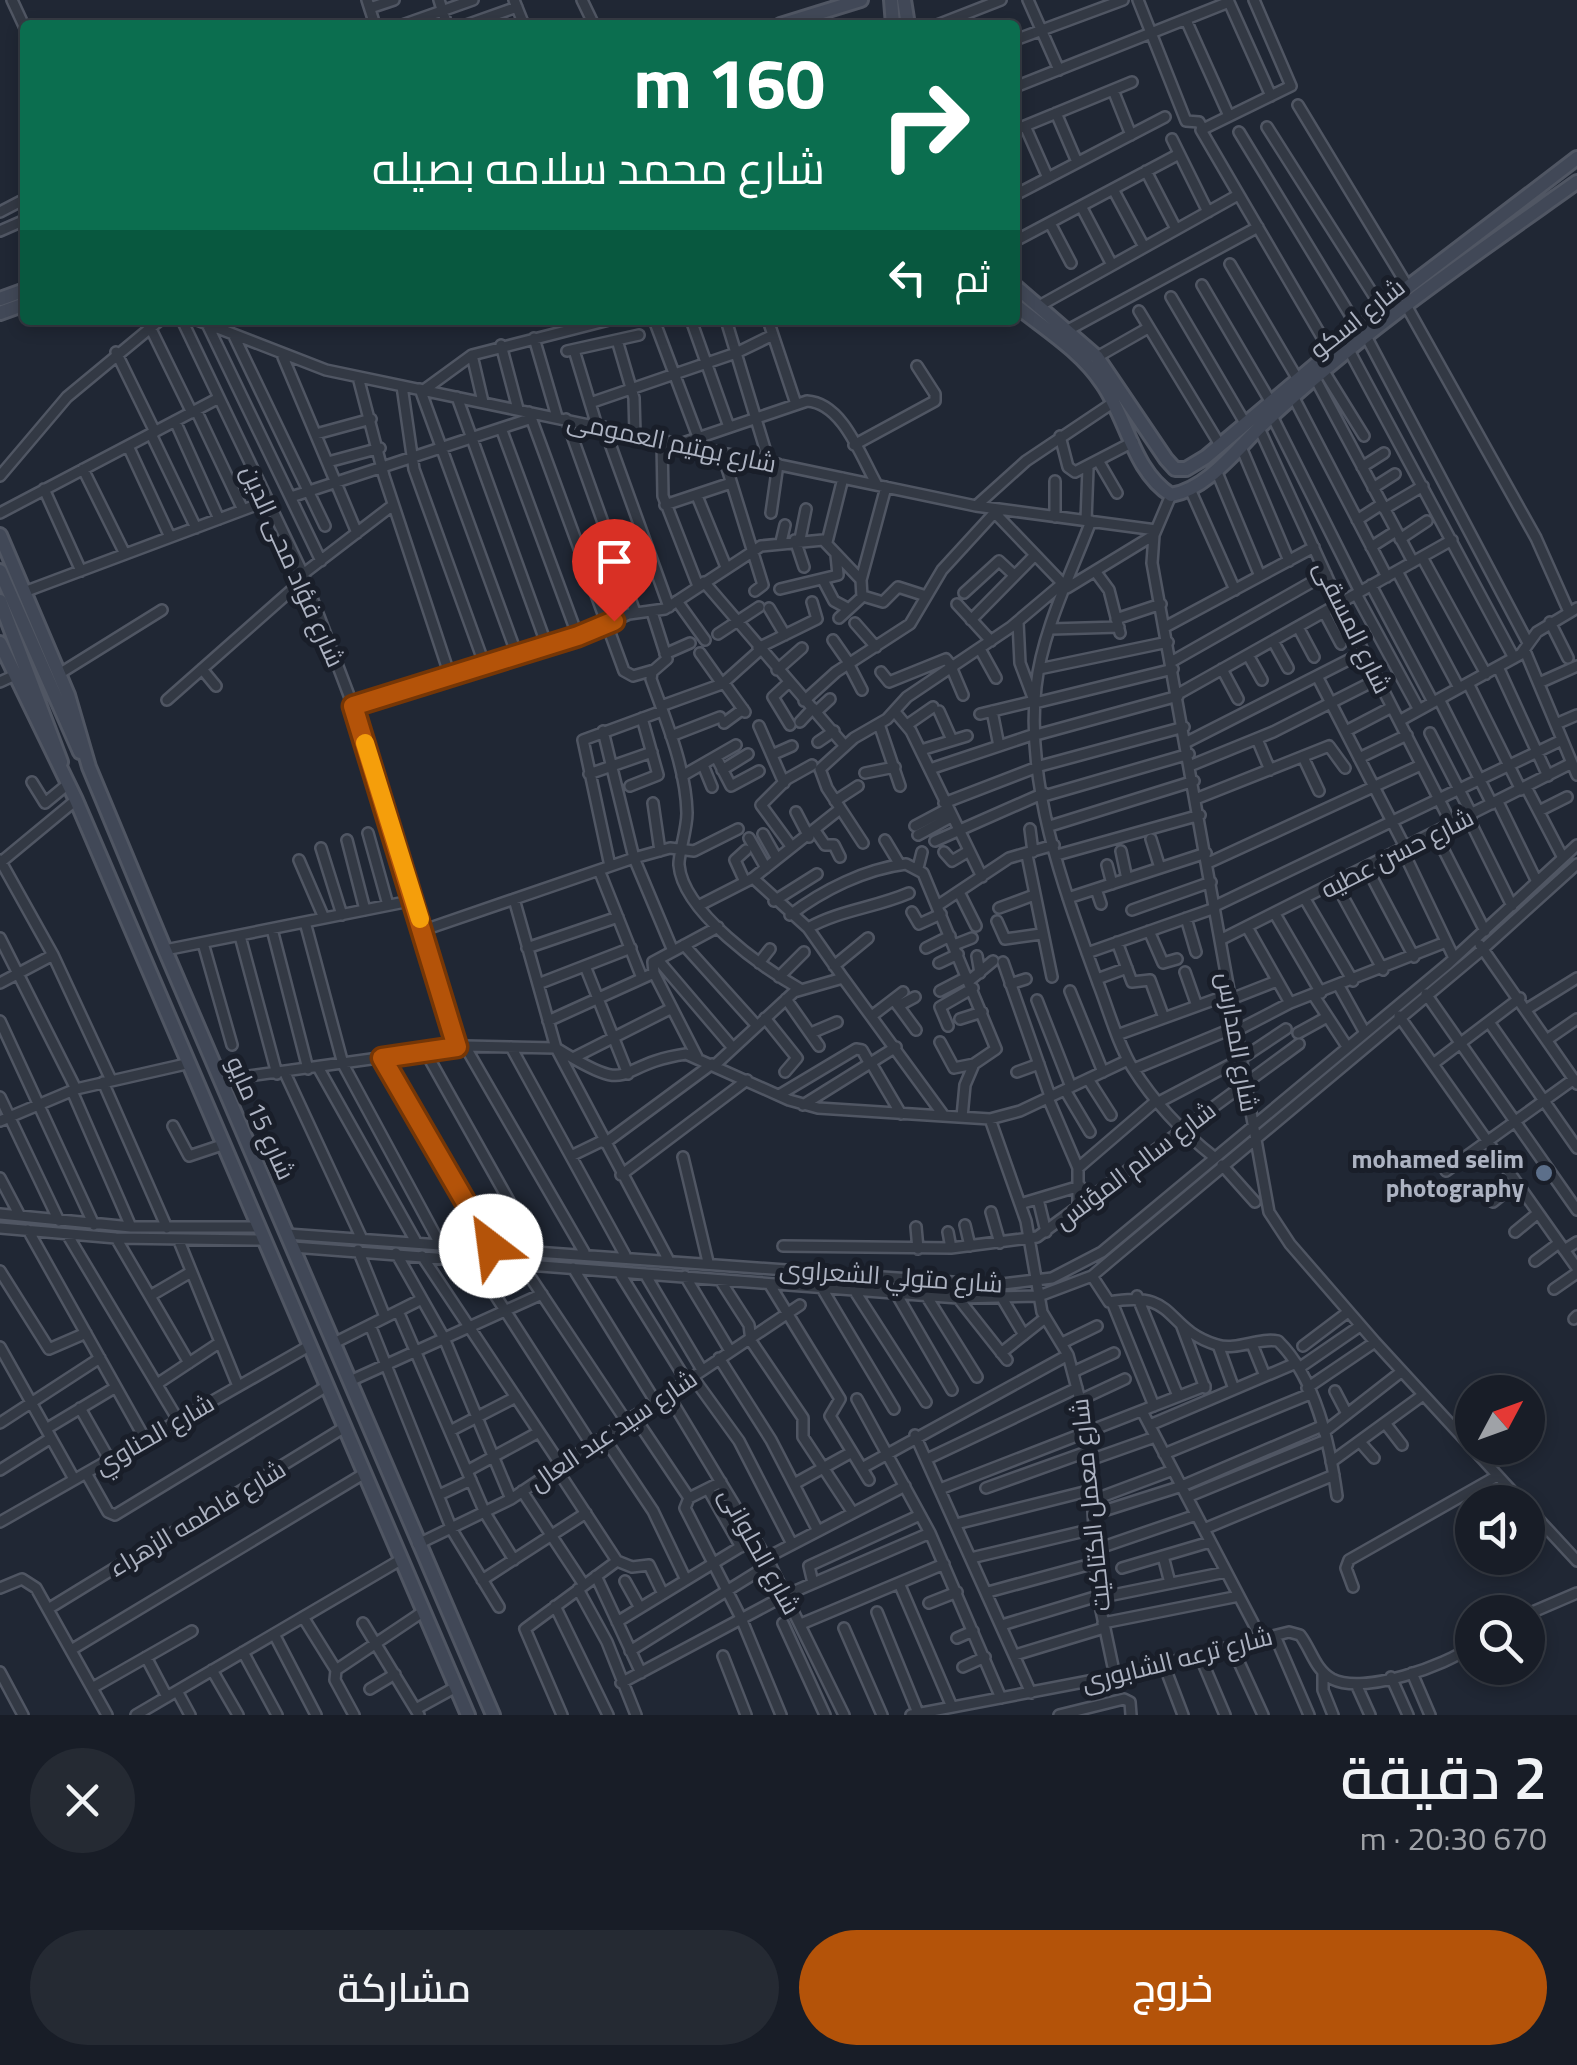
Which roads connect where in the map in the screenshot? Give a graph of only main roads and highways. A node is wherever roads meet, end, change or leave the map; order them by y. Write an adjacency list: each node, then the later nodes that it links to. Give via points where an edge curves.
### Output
1 (860, 0): 2 (main road)
2 (796, 20)
3 (1577, 158): 7 (main road, شارع اسكو, via 1408,287)
4 (1577, 182): 7 (main road, شارع اسكو, via 1407,307)
5 (1020, 290): 8 (main road, شارع اسكو, via 1098,357 1175,469 1186,469 1220,445 1330,351)
6 (1020, 309): 8 (main road, شارع اسكو, via 1088,364 1151,479 1170,494 1216,470 1350,352)
7 (1386, 314): 8 (main road, شارع اسكو)
8 (1362, 333)
9 (0, 535): 14 (main road, شارع 15 مايو, via 59,674)
10 (0, 570): 14 (main road)
11 (0, 601): 15 (main road)
12 (0, 643): 13 (main road, شارع 15 مايو)
13 (6, 679): 15 (main road, شارع 15 مايو)
14 (89, 767): 17 (main road, شارع 15 مايو)
15 (66, 780): 16 (main road, شارع 15 مايو)
16 (468, 1715)
17 (493, 1715)

